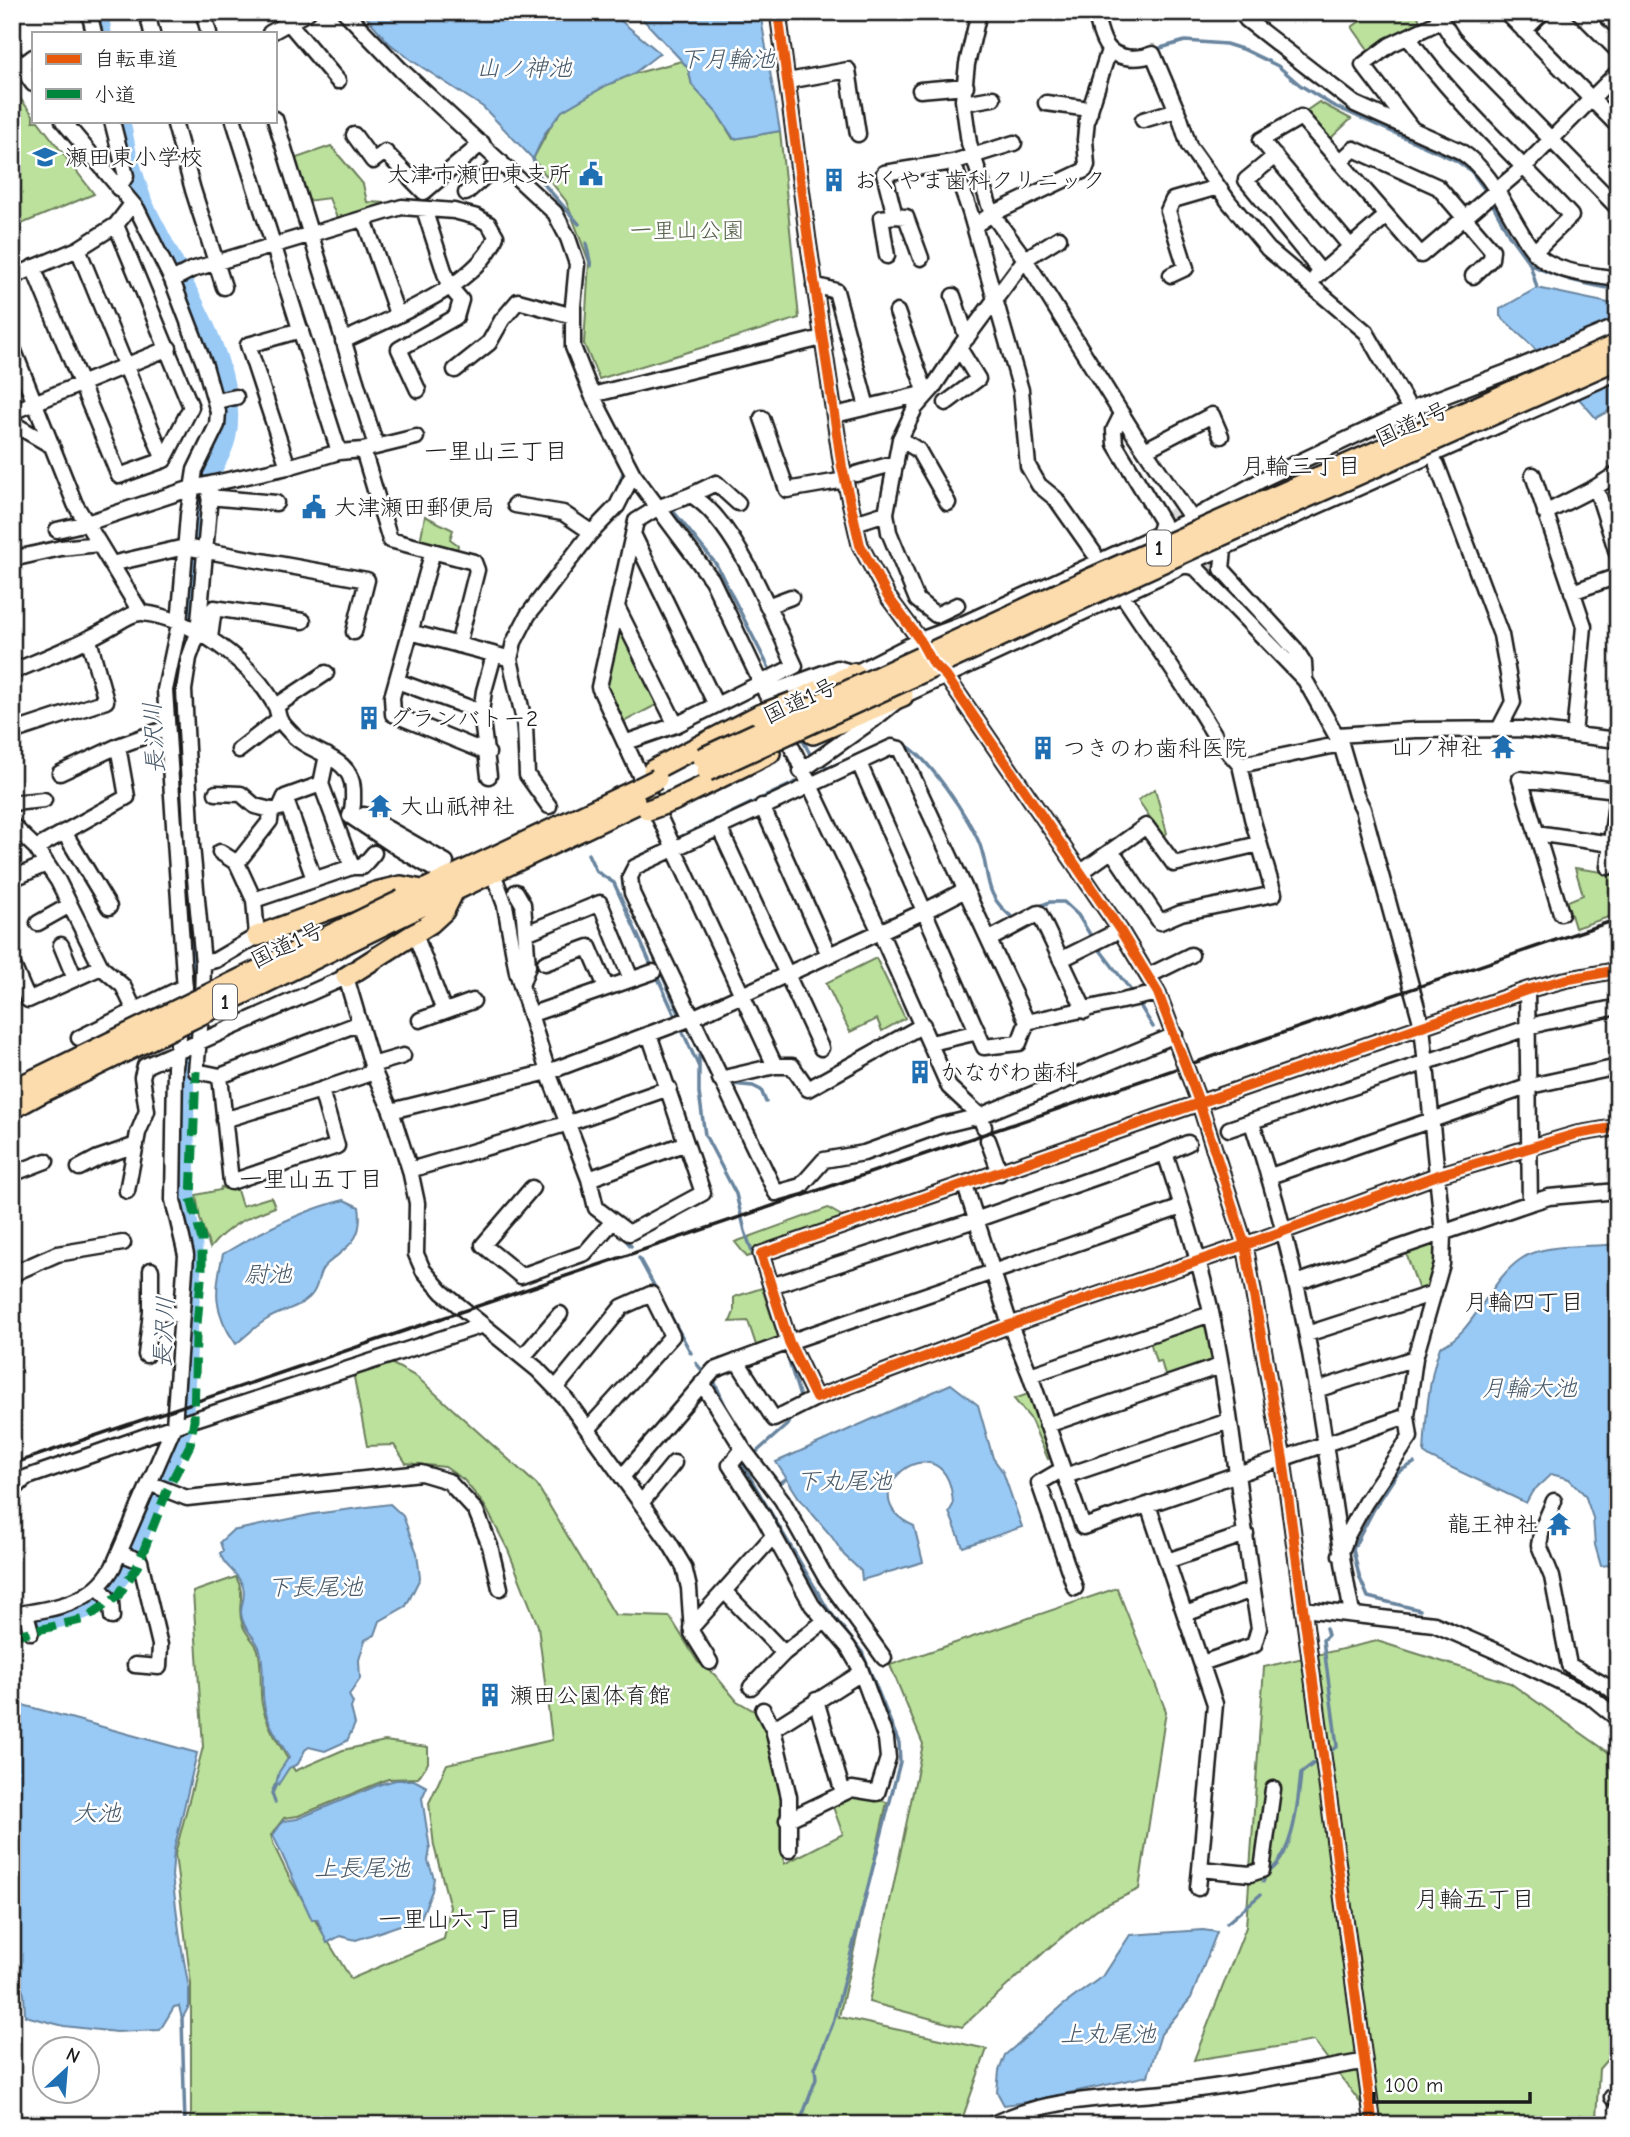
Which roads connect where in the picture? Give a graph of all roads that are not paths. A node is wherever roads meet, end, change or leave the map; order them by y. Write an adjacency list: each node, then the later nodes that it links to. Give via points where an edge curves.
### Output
1 (89, 12): 16 (street)
2 (147, 12): 17 (street)
3 (203, 12): 18 (street)
4 (308, 12): 14 (street)
5 (345, 12): 50 (street)
6 (778, 12): 29 (street)
7 (979, 12): 31 (street)
8 (1096, 12): 23 (street)
9 (1241, 12): 46 (street, via 1355,104)
10 (1506, 12): 15 (street)
11 (1543, 12): 15 (street)
12 (1579, 12): 21 (street)
13 (1439, 16): 20 (street); 49 (street, via 1453,39)
14 (289, 23): 19 (street); 28 (street)
15 (1524, 31): 34 (street)
16 (94, 32)
17 (152, 32)
18 (209, 32)
19 (272, 32)
20 (1408, 37): 46 (street, via 1363,65); 57 (street, via 1468,110)
21 (1618, 51)
22 (12, 54): 25 (street)
23 (1108, 54): 37 (street); 38 (street, via 1133,59 1153,54)
24 (32, 58): 25 (street)
25 (20, 67): 30 (street)
26 (1618, 72): 34 (street)
27 (1096, 74): 37 (street)
28 (338, 80)
29 (788, 81): 47 (street, via 848,70); 90 (street)
30 (32, 83)
31 (966, 86): 32 (street); 35 (street)
32 (920, 90)
33 (993, 98): 35 (street)
34 (1591, 99): 45 (street); 49 (street)
35 (964, 103): 52 (street)
36 (1046, 103): 37 (street)
37 (1086, 110): 65 (street, via 1085,170)
38 (1177, 110): 39 (street); 58 (street, via 1189,146)
39 (1143, 120)
40 (64, 122): 59 (street)
41 (112, 122): 59 (street, via 125,176)
42 (174, 122): 81 (street)
43 (234, 122): 74 (street)
44 (276, 122): 72 (street)
45 (1618, 126)
46 (1414, 131): 60 (street, via 1474,160)
47 (858, 134)
48 (354, 135): 50 (street, via 373,161 385,152 424,192)
49 (1550, 139): 57 (street); 63 (street)
50 (482, 143): 55 (street)
51 (1014, 143): 52 (street)
52 (973, 156): 56 (street); 65 (street)
53 (1275, 156): 54 (street, via 1261,140 1301,117); 75 (street); 83 (street, via 1246,180)
54 (1341, 161): 67 (street); 68 (street, via 1354,149 1438,187)
55 (501, 162): 61 (street); 97 (street, via 555,213 568,238 578,264)
56 (953, 162): 66 (street, via 884,173); 71 (street)
57 (1525, 166): 60 (street); 77 (street, via 1571,216)
58 (1218, 187): 84 (street, via 1173,200 1168,211 1186,268); 89 (street, via 1252,233)
59 (118, 188): 62 (street)
60 (1497, 190): 68 (street); 77 (street)
61 (466, 193)
62 (132, 204): 70 (street); 88 (street)
63 (1618, 208)
64 (424, 209): 69 (street, via 402,207); 91 (street); 91 (street, via 477,217 489,224 496,236 476,269)
65 (992, 214): 71 (street); 80 (street)
66 (895, 216): 78 (street, via 881,218); 79 (street, via 906,217)
67 (1386, 216): 68 (street, via 1421,255); 75 (street)
68 (1464, 218): 85 (street, via 1492,250 1491,259)
69 (364, 219): 72 (street); 96 (street)
70 (116, 225): 76 (street); 104 (street)
71 (974, 226): 94 (street)
72 (312, 234): 74 (street); 101 (street)
73 (1059, 238): 80 (street)
74 (273, 245): 81 (street); 99 (street)
75 (1350, 246): 83 (street)
76 (78, 248): 82 (street); 107 (street)
77 (1534, 252): 87 (street, via 1557,267)
78 (887, 256)
79 (921, 258)
80 (1025, 259): 94 (street); 121 (street)
81 (218, 263): 88 (street); 92 (street)
82 (33, 267): 86 (street); 110 (street)
83 (1321, 272): 89 (street)
84 (1171, 275)
85 (1473, 276)
86 (12, 277)
87 (1618, 279)
88 (172, 280): 115 (street)
89 (1308, 284): 119 (street, via 1366,332 1378,350 1383,347)
90 (814, 285): 100 (street); 118 (street, via 836,291)
91 (449, 286): 96 (street); 111 (street, via 461,300 456,317 400,349)
92 (224, 288)
93 (953, 296): 102 (street)
94 (995, 303): 102 (street); 165 (street, via 1021,390 1028,466)
95 (897, 312): 112 (street)
96 (397, 314): 101 (street)
97 (573, 316): 108 (street, via 518,301 489,342); 113 (street, via 573,347)
98 (1618, 326): 119 (street)
99 (301, 330): 131 (street); 135 (street, via 248,345)
100 (822, 338): 113 (street); 122 (street)
101 (343, 341): 129 (street)
102 (963, 343): 112 (street); 117 (street, via 978,379)
103 (1618, 344): 212 (highway, 国道1号 / 1, bridge, via 1101,574)
104 (169, 348): 107 (street); 133 (street, via 191,407)
105 (14, 355): 116 (street)
106 (1618, 359): 212 (highway, 国道1号 / 1, bridge)
107 (126, 367): 110 (street); 133 (street)
108 (455, 370)
109 (1618, 372): 132 (street)
110 (81, 385): 116 (street); 133 (street, via 119,476)
111 (418, 390)
112 (926, 393): 118 (street); 127 (street)
113 (592, 396): 137 (street)
114 (236, 397): 115 (street)
115 (216, 401): 141 (street, via 217,425 195,470)
116 (35, 403): 120 (street); 128 (street)
117 (946, 403)
118 (867, 407): 122 (street)
119 (1410, 407): 152 (street)
120 (12, 412)
121 (1122, 414): 130 (street); 149 (street, via 1125,442); 158 (street, via 1114,430 1115,444 1162,522)
122 (835, 415): 139 (street)
123 (762, 418): 139 (street, via 787,490)
124 (12, 423): 128 (street)
125 (1221, 436): 130 (street, via 1212,415)
126 (416, 437): 129 (street)
127 (900, 439): 134 (street); 146 (street, via 918,450)
128 (52, 446): 153 (street)
129 (369, 448): 131 (street); 164 (street, via 390,540)
130 (1145, 450): 152 (street)
131 (339, 452): 135 (street)
132 (1434, 458): 161 (street); 201 (street, via 1482,566 1475,570 1501,635 1513,702)
133 (164, 460)
134 (896, 463): 139 (street); 150 (street)
135 (288, 467): 142 (street)
136 (1618, 473): 140 (street)
137 (633, 474): 148 (street); 156 (street, via 617,506)
138 (1533, 475): 151 (street)
139 (851, 477): 154 (street)
140 (1596, 487): 151 (street); 162 (street)
141 (192, 488): 142 (street); 153 (street); 160 (street)
142 (210, 490): 144 (street); 163 (street)
143 (691, 495): 145 (street, via 716,483); 148 (street); 175 (street, via 704,502 742,553)
144 (276, 503)
145 (738, 503)
146 (948, 503)
147 (514, 505): 156 (street, via 563,513)
148 (657, 509): 157 (street, via 636,522); 194 (street, via 712,580)
149 (1166, 512)
150 (886, 513): 154 (street); 174 (street, via 889,532 917,600 936,615)
151 (1545, 513): 171 (street)
152 (1192, 519): 158 (street)
153 (87, 523): 155 (street); 159 (street)
154 (855, 523): 184 (street, via 860,545 888,597)
155 (57, 530)
156 (591, 532): 187 (street, via 528,615)
157 (633, 534): 176 (street); 196 (street)
158 (1158, 534): 165 (street)
159 (99, 544): 166 (street); 167 (street)
160 (185, 547): 163 (street); 167 (street); 179 (street)
161 (1224, 549): 168 (street); 192 (street, via 1222,569 1295,649 1304,663)
162 (1617, 549)
163 (204, 550): 180 (street, via 367,580); 182 (street)
164 (433, 551): 181 (street); 185 (street, via 474,562 477,570)
165 (1098, 557): 184 (street)
166 (12, 559)
167 (111, 565): 177 (street)
168 (1185, 565): 172 (street); 192 (street, via 1196,568)
169 (1211, 573): 192 (street, via 1293,659)
170 (1618, 576): 171 (street)
171 (1572, 592): 203 (street, via 1584,626)
172 (1124, 596): 191 (street); 213 (street, via 1195,691 1195,703)
173 (791, 597): 175 (street)
174 (957, 605)
175 (766, 606): 194 (street, via 795,666)
176 (617, 607): 199 (street); 206 (street, via 599,687)
177 (141, 613): 179 (street); 183 (street)
178 (303, 621): 182 (street, via 214,608)
179 (180, 624): 182 (street); 200 (street, via 165,690)
180 (354, 632)
181 (410, 632): 185 (street); 193 (street)
182 (202, 635): 198 (street, via 229,652 253,676); 265 (street, via 189,658 184,690)
183 (89, 640): 188 (street); 202 (street, via 106,701)
184 (920, 640): 190 (street); 191 (street)
185 (458, 645): 186 (street)
186 (494, 655): 187 (street); 197 (street)
187 (510, 659): 225 (street, via 525,725 527,775)
188 (12, 671)
189 (326, 673): 198 (street)
190 (855, 673): 194 (street, via 837,668); 220 (highway, bridge, via 759,715)
191 (946, 676): 195 (street); 244 (street)
192 (1305, 680): 204 (street)
193 (397, 681): 197 (street); 209 (street, via 393,714)
194 (768, 682): 196 (street); 214 (street)
195 (903, 696): 214 (street); 220 (highway, via 770,753)
196 (716, 705): 199 (street)
197 (481, 712): 209 (street)
198 (278, 713): 208 (street, via 255,745); 210 (street, via 302,743)
199 (676, 725): 206 (street)
200 (167, 728): 207 (street); 266 (street)
201 (1499, 729): 203 (street); 204 (street)
202 (12, 732)
203 (1574, 736): 205 (street)
204 (1339, 739): 213 (street); 298 (street, via 1363,809)
205 (1618, 740)
206 (627, 742): 234 (street)
207 (118, 746): 215 (street); 230 (street, via 127,797)
208 (239, 750)
209 (488, 753): 216 (street)
210 (327, 755): 217 (street); 245 (street, via 342,765 352,780 354,809 350,816)
211 (859, 762): 218 (street); 249 (street, via 892,747 900,749); 255 (street)
212 (705, 764): 220 (highway, 国道1号 / 1)
213 (1240, 765): 232 (street)
214 (802, 771): 218 (street)
215 (60, 773)
216 (489, 776)
217 (321, 784): 222 (street); 241 (street)
218 (808, 786): 226 (street); 259 (street)
219 (1618, 788): 231 (street, via 1520,779); 233 (street)
220 (652, 790): 243 (highway, 国道1号 / 1, via 600,832 548,847); 245 (highway, 国道1号 / 1, via 597,808)
221 (216, 793): 227 (street, via 241,794 255,806)
222 (285, 797): 227 (street, via 280,808); 247 (street)
223 (44, 800): 224 (street)
224 (12, 803)
225 (549, 806)
226 (762, 806): 229 (street); 267 (street)
227 (271, 810): 239 (street, via 270,821)
228 (12, 825): 235 (street)
229 (719, 827): 234 (street); 276 (street)
230 (64, 832): 235 (street); 254 (street)
231 (1536, 833): 233 (street); 256 (street)
232 (1259, 844): 236 (street, via 1174,864 1146,826); 236 (street, via 1274,894 1181,913 1160,922)
233 (1611, 844): 242 (street)
234 (674, 847): 286 (street); 293 (street, via 635,867 630,877 632,893)
235 (36, 848): 240 (street)
236 (1112, 851): 244 (street)
237 (220, 852): 239 (street)
238 (374, 853): 241 (street, via 362,867)
239 (237, 863): 251 (street)
240 (46, 864): 246 (street); 252 (street)
241 (352, 867): 247 (street)
242 (1608, 867)
243 (493, 873): 245 (highway, 国道1号 / 1); 281 (street)
244 (1080, 873): 258 (street)
245 (450, 877): 248 (highway, 国道1号 / 1); 253 (highway, 国道1号 / 1); 261 (highway, via 444,911)
246 (12, 879)
247 (314, 879): 251 (street)
248 (422, 890): 253 (highway, 国道1号 / 1); 262 (highway, via 401,886 376,892)
249 (965, 890): 255 (street); 263 (street)
250 (516, 892): 260 (street, via 523,904)
251 (254, 900): 262 (street)
252 (70, 905): 257 (street); 273 (street)
253 (406, 906): 316 (highway, 国道1号 / 1, bridge)
254 (109, 907)
255 (925, 911): 259 (street); 300 (street)
256 (1561, 913)
257 (38, 923)
258 (1120, 930): 269 (street); 277 (street)
259 (880, 932): 267 (street); 297 (street)
260 (526, 933): 280 (street, via 600,903); 281 (street, via 528,965)
261 (415, 934): 278 (highway); 290 (street)
262 (257, 936): 271 (street)
263 (990, 939): 269 (street, via 1039,913); 295 (street)
264 (61, 945): 279 (street)
265 (201, 946): 266 (street); 271 (street)
266 (183, 948): 282 (street)
267 (829, 955): 276 (street)
268 (1191, 955): 277 (street)
269 (1062, 959): 291 (street)
270 (12, 962): 279 (street, via 28,1000)
271 (203, 963): 304 (street)
272 (545, 963): 283 (street, via 589,947)
273 (101, 967): 279 (street); 289 (street, via 123,986)
274 (1618, 970): 284 (street)
275 (653, 972): 280 (street)
276 (788, 974): 286 (street); 306 (street)
277 (1148, 976): 285 (street)
278 (346, 977): 296 (street); 304 (street)
279 (75, 979)
280 (631, 979): 283 (street)
281 (522, 983): 292 (street)
282 (185, 986): 289 (street); 307 (street)
283 (606, 987): 292 (street)
284 (1527, 990): 298 (street); 299 (street)
285 (1158, 993): 291 (street); 302 (street)
286 (742, 994): 293 (street); 310 (street)
287 (473, 1001): 290 (street)
288 (1618, 1007): 299 (street)
289 (135, 1011): 303 (street)
290 (444, 1011): 294 (street)
291 (1085, 1011): 295 (street)
292 (532, 1014): 313 (street)
293 (692, 1018): 301 (street); 315 (street)
294 (420, 1020)
295 (1027, 1022): 300 (street, via 1019,1043 984,1047)
296 (360, 1023): 312 (street); 314 (street)
297 (923, 1026): 305 (street); 310 (street, via 808,1089 792,1066)
298 (1422, 1026): 309 (street); 321 (street)
299 (1528, 1028): 309 (street); 317 (street)
300 (978, 1032): 305 (street)
301 (649, 1034): 313 (street); 318 (street)
302 (1175, 1035): 321 (street); 328 (street)
303 (79, 1038)
304 (200, 1041): 307 (street); 314 (street, via 196,1071)
305 (931, 1043): 328 (street, via 948,1087)
306 (821, 1048)
307 (177, 1050): 333 (street, via 145,1066 147,1111); 366 (street, via 173,1200 186,1255 194,1267)
308 (403, 1056): 312 (street)
309 (1426, 1064): 325 (street); 327 (street)
310 (775, 1066): 315 (street)
311 (1618, 1067): 317 (street)
312 (373, 1069): 320 (street); 323 (street)
313 (548, 1072): 323 (street); 326 (street)
314 (220, 1076): 324 (street)
315 (720, 1079): 328 (street, via 776,1193 802,1186 824,1160 864,1153 939,1126)
316 (38, 1086): 319 (highway, 国道1号 / 1); 322 (highway, 国道1号 / 1)
317 (1530, 1086): 325 (street); 334 (street)
318 (669, 1088): 326 (street); 331 (street)
319 (12, 1090)
320 (321, 1090): 324 (street); 324 (street, via 337,1146 231,1182)
321 (1199, 1102): 339 (street); 355 (street)
322 (12, 1109)
323 (391, 1111): 338 (street)
324 (224, 1120)
325 (1432, 1121): 341 (street); 342 (street)
326 (569, 1123): 338 (street); 343 (street)
327 (1252, 1123): 330 (street); 342 (street)
328 (984, 1127): 339 (street)
329 (1618, 1127): 334 (street)
330 (1230, 1129)
331 (686, 1143): 343 (street); 351 (street, via 703,1193 629,1233)
332 (1188, 1143): 335 (street)
333 (136, 1145): 337 (street); 346 (street)
334 (1531, 1146): 341 (street); 348 (street)
335 (1165, 1153): 349 (street); 350 (street)
336 (46, 1161): 340 (street)
337 (79, 1168)
338 (411, 1170): 367 (street, via 417,1203 416,1254 423,1270)
339 (1000, 1173): 344 (street)
340 (12, 1174)
341 (1438, 1175): 352 (street); 353 (street)
342 (1270, 1177): 352 (street)
343 (589, 1179): 351 (street, via 596,1208)
344 (965, 1185): 350 (street); 361 (street, via 761,1254)
345 (532, 1188): 351 (street, via 483,1245 521,1276 585,1252)
346 (127, 1191)
347 (1618, 1191): 348 (street)
348 (1530, 1203): 353 (street)
349 (1182, 1207): 356 (street); 358 (street)
350 (975, 1220): 358 (street); 361 (street)
351 (613, 1221)
352 (1284, 1229): 355 (street); 360 (street)
353 (1443, 1234): 360 (street); 362 (street)
354 (123, 1243): 359 (street, via 57,1254)
355 (1245, 1245): 356 (street); 390 (street)
356 (1198, 1260): 365 (street); 368 (street)
357 (151, 1270): 363 (street)
358 (992, 1272): 368 (street); 370 (street)
359 (12, 1274)
360 (1296, 1283): 369 (street)
361 (771, 1286): 370 (street)
362 (1434, 1293): 369 (street); 373 (street)
363 (152, 1312): 366 (street); 371 (street)
364 (560, 1314): 372 (street)
365 (1211, 1314): 375 (street); 376 (street)
366 (181, 1315): 381 (street)
367 (483, 1325): 372 (street); 385 (street)
368 (1010, 1325): 376 (street); 382 (street)
369 (1307, 1334): 380 (street)
370 (789, 1342): 374 (street); 382 (street)
371 (146, 1354)
372 (523, 1357): 379 (street)
373 (1415, 1358): 380 (street); 383 (street)
374 (737, 1361): 378 (street); 382 (street, via 774,1419)
375 (1220, 1366): 384 (street); 386 (street)
376 (1030, 1375): 386 (street)
377 (165, 1377): 381 (street)
378 (706, 1378): 389 (street); 394 (street)
379 (556, 1388): 387 (street); 387 (street, via 622,1307 651,1294 672,1336)
380 (1316, 1390): 388 (street)
381 (176, 1392): 385 (street)
382 (816, 1398)
383 (1407, 1416): 388 (street); 403 (street, via 1410,1437 1365,1503)
384 (1230, 1421): 392 (street); 393 (street)
385 (174, 1426): 395 (street); 396 (street, via 25,1478)
386 (1047, 1426): 393 (street)
387 (588, 1429): 394 (street)
388 (1324, 1445): 390 (street); 403 (street)
389 (747, 1455): 401 (street, via 730,1465); 419 (street, via 782,1500 826,1578)
390 (1283, 1459): 392 (street); 410 (street)
391 (674, 1463): 398 (street)
392 (1237, 1474): 399 (street); 400 (street)
393 (1061, 1475): 399 (street, via 1083,1527); 407 (street, via 1039,1483)
394 (622, 1477): 398 (street)
395 (151, 1484): 402 (street); 406 (street, via 187,1498 421,1474 448,1480 477,1511)
396 (12, 1492)
397 (1554, 1501): 425 (street, via 1539,1545 1552,1577 1570,1665)
398 (641, 1503): 416 (street, via 684,1567)
399 (1148, 1505): 404 (street)
400 (1246, 1534): 404 (street); 408 (street)
401 (774, 1535): 409 (street); 415 (street, via 812,1605)
402 (120, 1553): 405 (street); 422 (street, via 139,1561 160,1645 159,1667)
403 (1340, 1555): 411 (street)
404 (1167, 1562): 413 (street)
405 (99, 1587): 412 (street, via 69,1604); 414 (street, via 111,1601)
406 (500, 1588)
407 (1075, 1588)
408 (1252, 1590): 413 (street); 421 (street, via 1259,1629 1254,1645)
409 (725, 1592): 416 (street); 418 (street)
410 (1303, 1609): 411 (street); 436 (street)
411 (1352, 1613): 428 (street, via 1434,1624 1590,1696)
412 (21, 1614): 417 (street)
413 (1185, 1614): 421 (street)
414 (112, 1617)
415 (826, 1620): 418 (street); 423 (street)
416 (691, 1628): 420 (street)
417 (31, 1632)
418 (784, 1653): 424 (street)
419 (884, 1658)
420 (710, 1662)
421 (1202, 1663): 434 (street, via 1215,1703)
422 (135, 1665)
423 (862, 1674): 426 (street); 431 (street, via 886,1739 888,1758 877,1793 852,1789)
424 (751, 1687)
425 (1618, 1695)
426 (816, 1700): 429 (street); 431 (street)
427 (763, 1710): 429 (street)
428 (1618, 1719)
429 (773, 1729): 432 (street, via 789,1797)
430 (1273, 1788): 434 (street, via 1262,1870 1250,1874)
431 (843, 1793): 432 (street)
432 (787, 1820): 433 (street)
433 (789, 1850)
434 (1200, 1868): 435 (street)
435 (1198, 1888)
436 (1363, 2062): 437 (street, via 1183,2091 1078,2101); 438 (street)
437 (991, 2125)
438 (1373, 2125)

